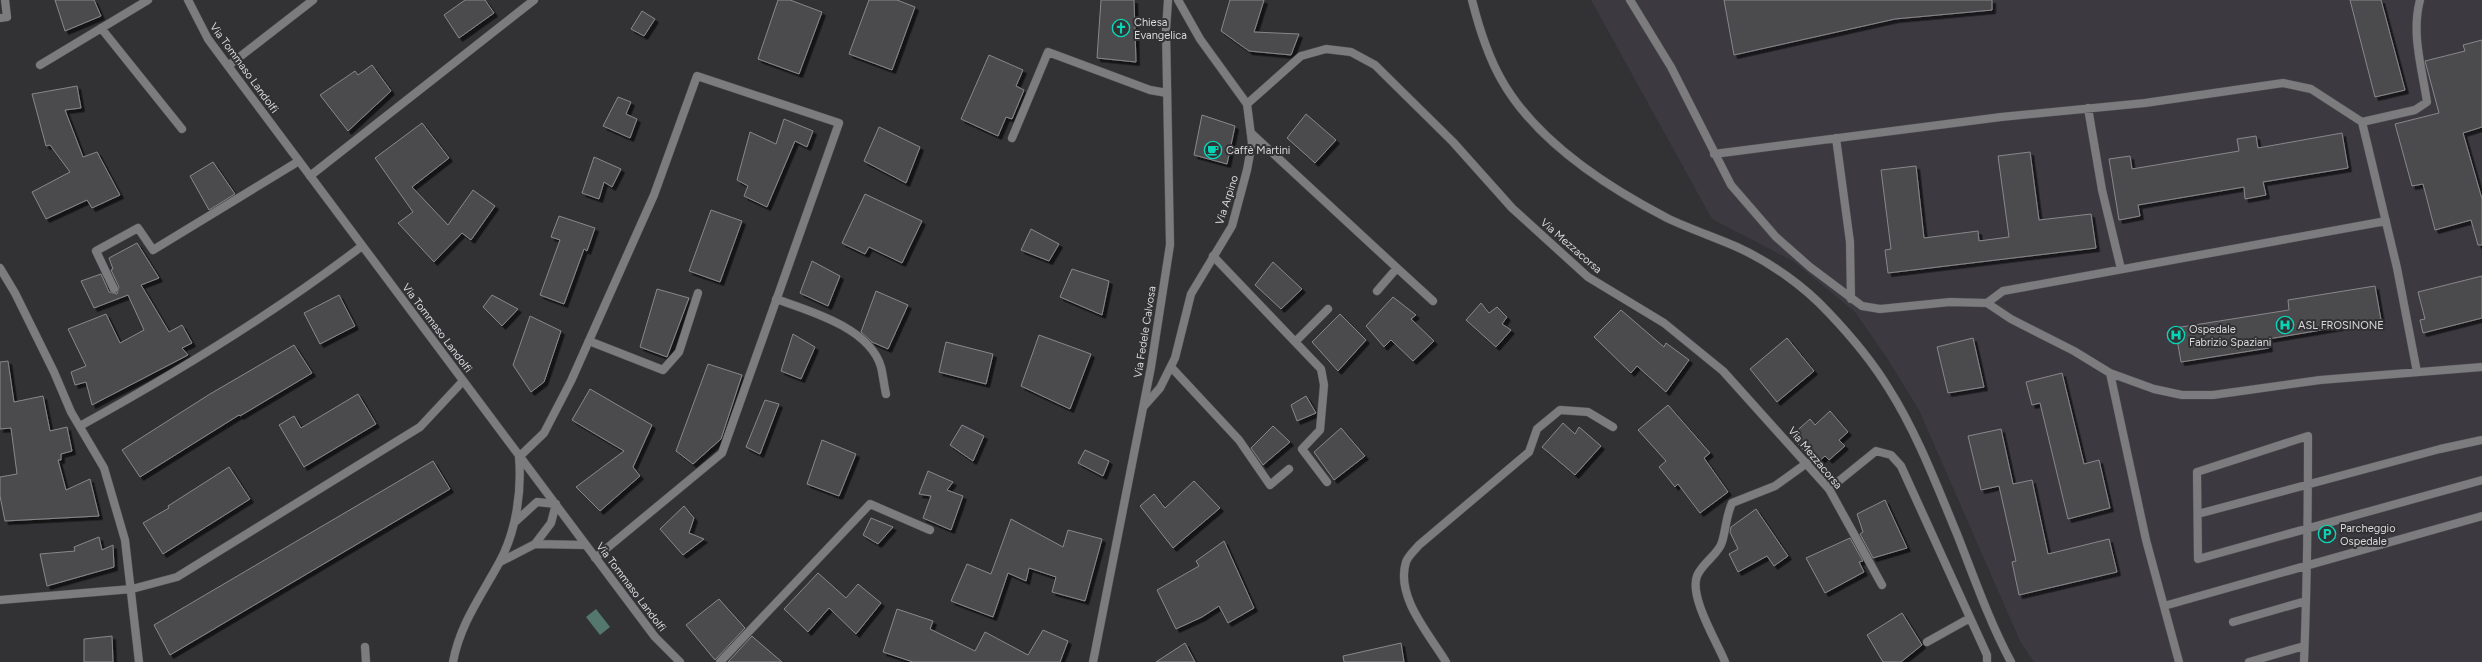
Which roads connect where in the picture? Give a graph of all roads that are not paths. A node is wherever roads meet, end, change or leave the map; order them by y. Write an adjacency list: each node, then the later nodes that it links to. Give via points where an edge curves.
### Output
1 (5, 0): 11 (street, via 7,17)
2 (148, 0): 12 (street)
3 (188, 0): 14 (street, Via Tommaso Landolfi, via 208,39)
4 (313, 0): 14 (street)
5 (534, 0): 25 (street)
6 (1168, 0): 15 (street, Via Fedele Calvosa)
7 (1178, 0): 16 (street, Via Arpino, via 1200,39)
8 (1472, 0): 90 (street, via 1482,38 1502,80 1524,113 1554,144 1596,175 1668,218 1740,248 1794,282 1827,310 1862,350 1890,389 1917,444 1998,639)
9 (1630, 0): 23 (street, via 1671,67)
10 (2420, 0): 18 (street, via 2417,11 2417,44 2427,102 2415,110)
11 (0, 18)
12 (101, 28): 13 (street); 19 (street)
13 (40, 65)
14 (228, 66): 24 (street, Via Tommaso Landolfi)
15 (1167, 93): 21 (street, via 1150,90 1048,52); 49 (street, Via Fedele Calvosa, via 1170,245)
16 (1247, 104): 20 (street, Via Arpino); 54 (street, Via Mezzacorsa, via 1301,56 1326,49 1351,52 1375,65 1453,142 1512,208 1588,277 1664,323 1723,371)
17 (2088, 108): 18 (street, via 2145,103 2283,83 2311,89); 22 (street); 31 (street, via 2102,190)
18 (2362, 122): 26 (street)
19 (182, 129)
20 (1251, 133): 28 (street, Via Arpino, via 1248,170 1238,207 1232,226); 30 (street)
21 (1012, 138)
22 (1836, 138): 23 (street); 37 (street, via 1850,242)
23 (1714, 154): 37 (street, via 1731,185 1776,237)
24 (299, 161): 25 (street, Via Tommaso Landolfi); 33 (street, via 152,250 138,228 96,251)
25 (310, 176): 27 (street, Via Tommaso Landolfi)
26 (2386, 221): 31 (street); 45 (street)
27 (362, 246): 47 (street, Via Tommaso Landolfi); 50 (street, via 313,284 230,338 176,372)
28 (1213, 256): 42 (street); 43 (street, Via Arpino, via 1191,294)
29 (0, 268): 32 (street)
30 (1397, 268): 34 (street); 38 (street)
31 (2121, 269): 39 (street, via 2003,291)
32 (3, 277): 50 (street)
33 (114, 289)
34 (1377, 291)
35 (698, 293): 41 (street, via 679,352 664,370)
36 (776, 299): 41 (street, via 839,123 697,76 654,195); 48 (street, via 847,328 870,347 881,366); 68 (street, via 722,453)
37 (1851, 299): 39 (street, via 1862,306 1880,309 1950,302)
38 (1433, 301)
39 (1987, 303): 46 (street, via 2011,319 2074,351)
40 (1328, 309): 42 (street)
41 (589, 341): 53 (street, via 544,433)
42 (1295, 342): 57 (street, via 1321,369 1324,385 1320,430 1302,449)
43 (1171, 367): 49 (street, Via Arpino, via 1160,388); 55 (street, via 1239,440 1270,485)
44 (2482, 367): 45 (street)
45 (2417, 372): 46 (street, via 2320,380 2214,395 2182,395 2154,389)
46 (2110, 373): 75 (street, via 2146,540)
47 (463, 381): 53 (street, Via Tommaso Landolfi); 72 (street, via 420,427 177,577)
48 (886, 394)
49 (1144, 406): 86 (street, Via Fedele Calvosa)
50 (80, 426): 72 (street, via 104,468 125,540)
51 (1613, 427): 87 (street, via 1588,412 1560,410 1537,429 1529,452 1419,545 1406,562 1405,586 1414,611)
52 (2482, 440): 58 (street, via 2440,448)
53 (519, 457): 60 (street, Via Tommaso Landolfi); 63 (street, via 521,477)
54 (1807, 463): 59 (street, Via Mezzacorsa); 88 (street, via 1775,486 1732,503 1727,514 1722,543 1696,576 1696,593 1704,617)
55 (1289, 469)
56 (2482, 480): 64 (street)
57 (1327, 482)
58 (2308, 483): 61 (street); 61 (street, via 2308,436 2197,472); 64 (street)
59 (1829, 489): 71 (street, Via Mezzacorsa); 76 (street, via 1876,451 1891,455 1900,466)
60 (556, 504): 63 (street, via 537,502); 66 (street, via 551,523); 67 (street, Via Tommaso Landolfi)
61 (2198, 514): 64 (street, via 2198,559)
62 (2482, 516): 70 (street)
63 (514, 522): 69 (street)
64 (2308, 528): 70 (street)
65 (930, 530): 85 (street, via 870,504)
66 (535, 544): 67 (street); 69 (street)
67 (586, 546): 68 (street, Via Tommaso Landolfi)
68 (595, 558): 84 (street, Via Tommaso Landolfi, via 655,637)
69 (500, 562): 83 (street, via 472,606)
70 (2307, 566): 74 (street); 75 (street)
71 (1882, 585)
72 (132, 589): 73 (street); 81 (street)
73 (0, 600)
74 (2306, 601): 77 (street); 79 (street)
75 (2164, 606): 91 (street)
76 (1970, 618): 78 (street); 89 (street, via 1987,655)
77 (2234, 622)
78 (1927, 642)
79 (2304, 646): 92 (street); 93 (street)
80 (365, 647): 82 (street)
81 (139, 662)
82 (366, 662)
83 (453, 662)
84 (680, 662)
85 (720, 662)
86 (1093, 662)
87 (1446, 662)
88 (1725, 662)
89 (1987, 662)
90 (2011, 662)
91 (2179, 662)
92 (2248, 662)
93 (2304, 662)

